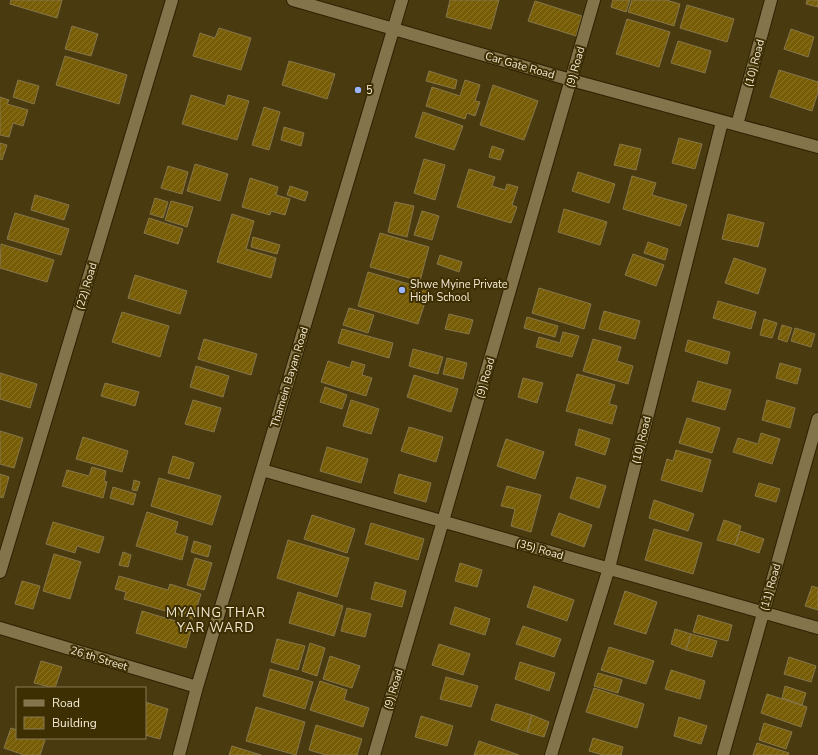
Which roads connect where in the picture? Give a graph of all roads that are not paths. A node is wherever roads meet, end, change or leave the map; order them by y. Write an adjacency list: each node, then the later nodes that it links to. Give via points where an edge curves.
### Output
1 (172, 0): 15 (street, (22) Road)
2 (293, 0): 6 (street, Car Gate Road)
3 (402, 0): 6 (street, Thamein Bayan Road)
4 (594, 0): 7 (street, (9) Road)
5 (771, 0): 9 (street, (10) Road)
6 (394, 29): 7 (street, Car Gate Road); 12 (street, Thamein Bayan Road)
7 (571, 80): 8 (street, Car Gate Road); 13 (street, (9) Road)
8 (722, 122): 9 (street, Car Gate Road); 14 (street, (10) Road)
9 (737, 125): 10 (street, Car Gate Road)
10 (818, 147)
11 (818, 419): 16 (street, (11) Road)
12 (262, 470): 13 (street, (35) Road); 19 (street, Thamein Bayan Road)
13 (443, 521): 14 (street, (35) Road); 21 (street, (9) Road)
14 (609, 568): 16 (street, (35) Road); 22 (street, (10) Road)
15 (0, 572)
16 (762, 612): 18 (street, (35) Road); 23 (street, (11) Road)
17 (0, 628): 19 (street, 26 th Street)
18 (818, 628)
19 (197, 687): 20 (street, Thamein Bayan Road)
20 (179, 755)
21 (374, 755)
22 (551, 755)
23 (723, 755)

